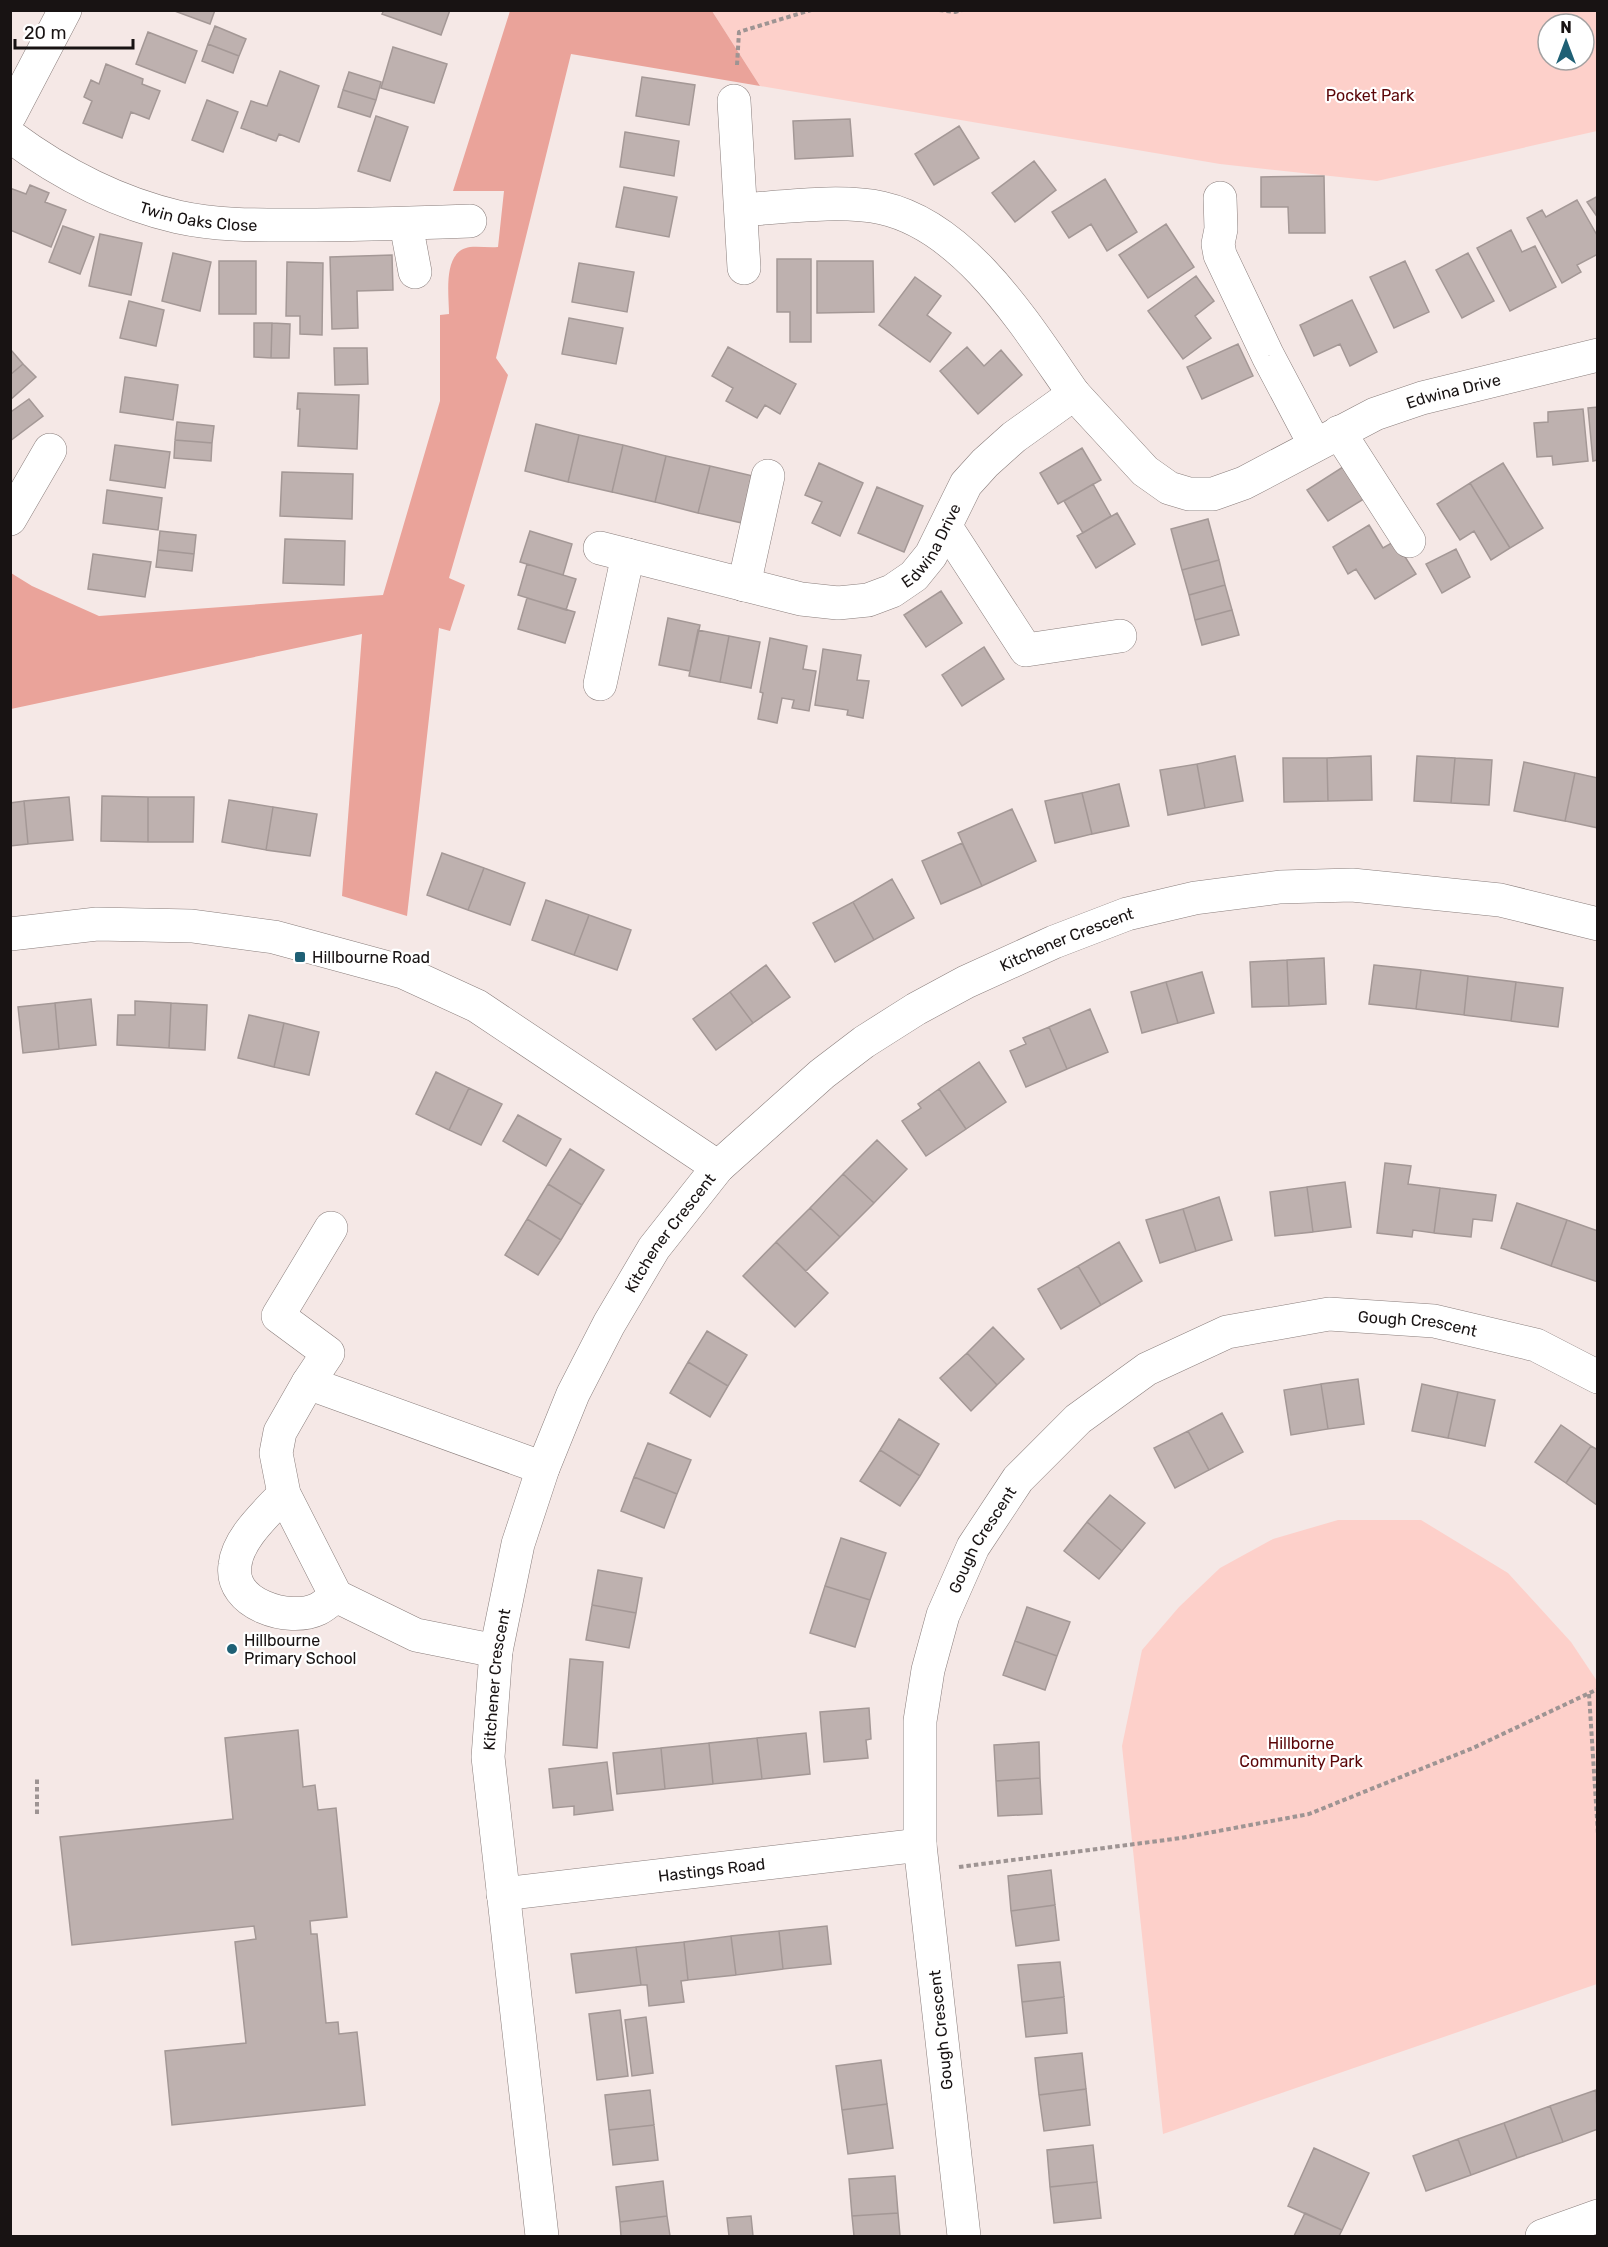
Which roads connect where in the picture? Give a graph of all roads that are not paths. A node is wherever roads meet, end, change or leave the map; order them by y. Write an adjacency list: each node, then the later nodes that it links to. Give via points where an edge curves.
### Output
1 (65, 10): 3 (street)
2 (734, 101): 6 (street)
3 (10, 115)
4 (10, 136): 8 (street, Twin Oaks Close, via 44,161 93,186 179,217 239,225)
5 (1220, 198): 13 (street, via 1220,255 1268,356)
6 (741, 210): 9 (street); 12 (street, Edwina Drive, via 848,204 882,208 939,233 985,275)
7 (470, 221): 8 (street, Twin Oaks Close)
8 (406, 224): 10 (street)
9 (744, 268)
10 (415, 272)
11 (1598, 355): 13 (street, Edwina Drive, via 1422,398 1375,414)
12 (1074, 394): 13 (street, Edwina Drive, via 1144,471 1169,488 1189,494 1213,494 1244,483); 16 (street, Edwina Drive, via 985,463 966,484)
13 (1327, 438): 18 (street)
14 (50, 450): 17 (street)
15 (768, 476): 19 (street)
16 (946, 527): 19 (street, Edwina Drive, via 914,576 868,600 838,603 801,599); 20 (street, via 1026,650)
17 (16, 530)
18 (1409, 541)
19 (744, 585): 21 (street, Edwina Drive, via 614,552)
20 (1120, 636)
21 (600, 684)
22 (1598, 924): 24 (street, Kitchener Crescent, via 1500,900 1352,885 1280,886 1195,898 1127,914 1054,942 916,1009 822,1074)
23 (10, 934): 24 (street, via 97,924 192,926 274,937 403,972 477,1006)
24 (718, 1167): 28 (street, Kitchener Crescent, via 654,1248 609,1324 573,1394)
25 (331, 1228): 27 (street, via 278,1316 328,1353)
26 (1598, 1377): 32 (street, Gough Crescent, via 1536,1345 1434,1321 1329,1314 1227,1332 1147,1369 1078,1419 1018,1479 973,1547 943,1615 928,1670 920,1721)
27 (308, 1383): 28 (street); 29 (street, via 279,1432 276,1453)
28 (543, 1468): 31 (street, Kitchener Crescent, via 518,1544)
29 (284, 1494): 30 (street); 30 (street, via 240,1547 234,1566 236,1582 248,1599 272,1610 296,1614 317,1610)
30 (336, 1596): 31 (street, via 416,1635)
31 (496, 1650): 33 (street, Kitchener Crescent, via 488,1757)
32 (921, 1858): 33 (street, Hastings Road); 36 (street, Gough Crescent)
33 (503, 1894): 35 (street, Kitchener Crescent)
34 (1598, 2216): 37 (street)
35 (542, 2236)
36 (964, 2236)
37 (1542, 2236)

